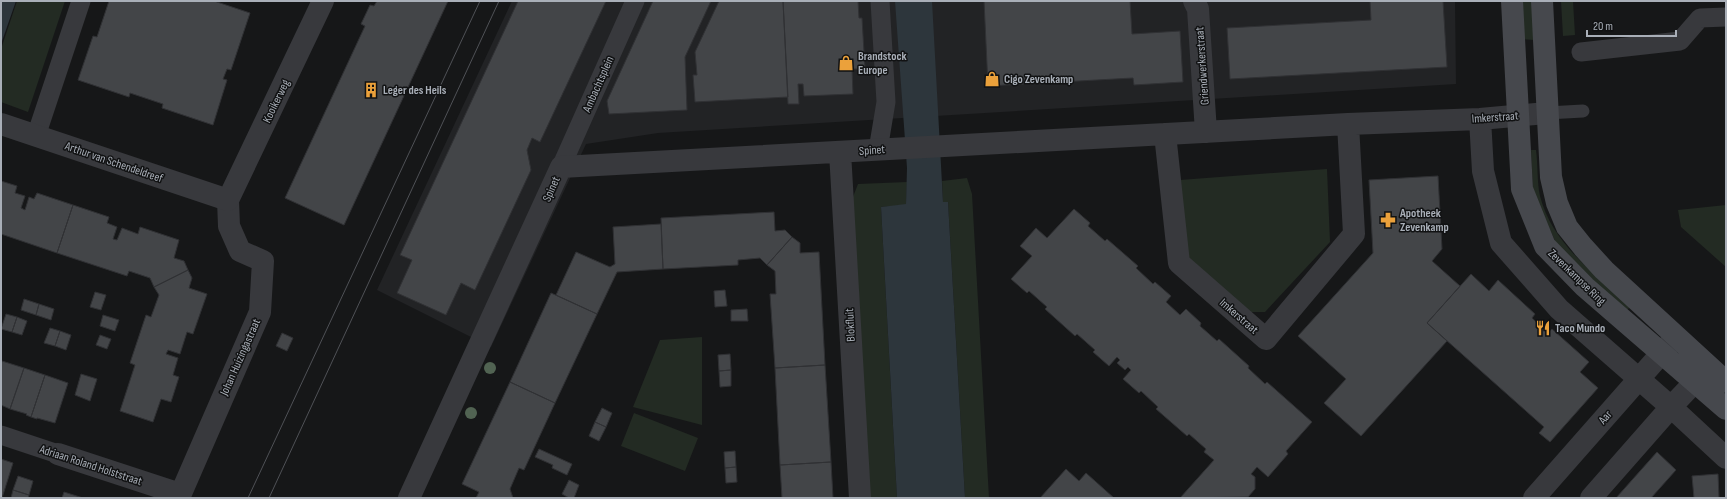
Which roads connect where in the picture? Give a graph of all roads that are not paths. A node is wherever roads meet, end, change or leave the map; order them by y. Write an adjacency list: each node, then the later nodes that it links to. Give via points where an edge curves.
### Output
1 (81, 1): 18 (street)
2 (323, 1): 23 (street, Kooikerweg)
3 (635, 1): 22 (street, Ambachtsplein)
4 (880, 1): 20 (street, via 886,102)
5 (1194, 1): 16 (street, Griendwerkerstraat, via 1198,9)
6 (1512, 1): 12 (main road, Zevenkampse Ring)
7 (1542, 1): 11 (main road, Zevenkampse Ring)
8 (1726, 18): 9 (street, via 1700,18 1680,41)
9 (1581, 52)
10 (1583, 112): 11 (lane)
11 (1547, 113): 12 (street, Imkerstraat); 24 (main road, Zevenkampse Ring, via 1551,177 1557,203 1567,227 1604,270)
12 (1517, 115): 13 (street, Imkerstraat); 25 (main road, Zevenkampse Ring, via 1522,189 1545,246 1585,287)
13 (1480, 118): 15 (street, Imkerstraat); 27 (street, via 1483,171 1501,243 1559,309)
14 (1, 124): 18 (street, Arthur van Schendeldreef)
15 (1348, 124): 16 (street, Imkerstraat); 17 (street, Imkerstraat, via 1354,234 1266,339 1179,263)
16 (1206, 132): 17 (street, Imkerstraat)
17 (1165, 134): 19 (street, Imkerstraat)
18 (36, 136): 23 (street, Arthur van Schendeldreef)
19 (944, 146): 20 (street, Spinet)
20 (878, 150): 21 (street, Spinet)
21 (840, 152): 22 (street, Spinet); 36 (street, Blokfluit)
22 (561, 167): 35 (street, Spinet)
23 (228, 200): 34 (street, Johan Huizingastraat, via 228,226 240,251 264,261 260,312)
24 (1676, 336): 25 (street, Aar); 26 (main road, Zevenkampse Ring)
25 (1662, 353): 26 (main road, Zevenkampse Ring); 27 (street, Aar)
26 (1702, 374): 28 (main road, Zevenkampse Ring); 29 (street); 30 (main road, Zevenkampse Ring)
27 (1638, 380): 29 (street); 37 (street, Aar)
28 (1726, 382)
29 (1671, 407): 33 (street); 38 (street)
30 (1726, 409)
31 (1, 435): 32 (street, Adriaan Roland Holststraat)
32 (58, 454): 34 (street, Adriaan Roland Holststraat)
33 (1726, 458)
34 (179, 496)
35 (409, 498)
36 (860, 498)
37 (1534, 498)
38 (1592, 498)

